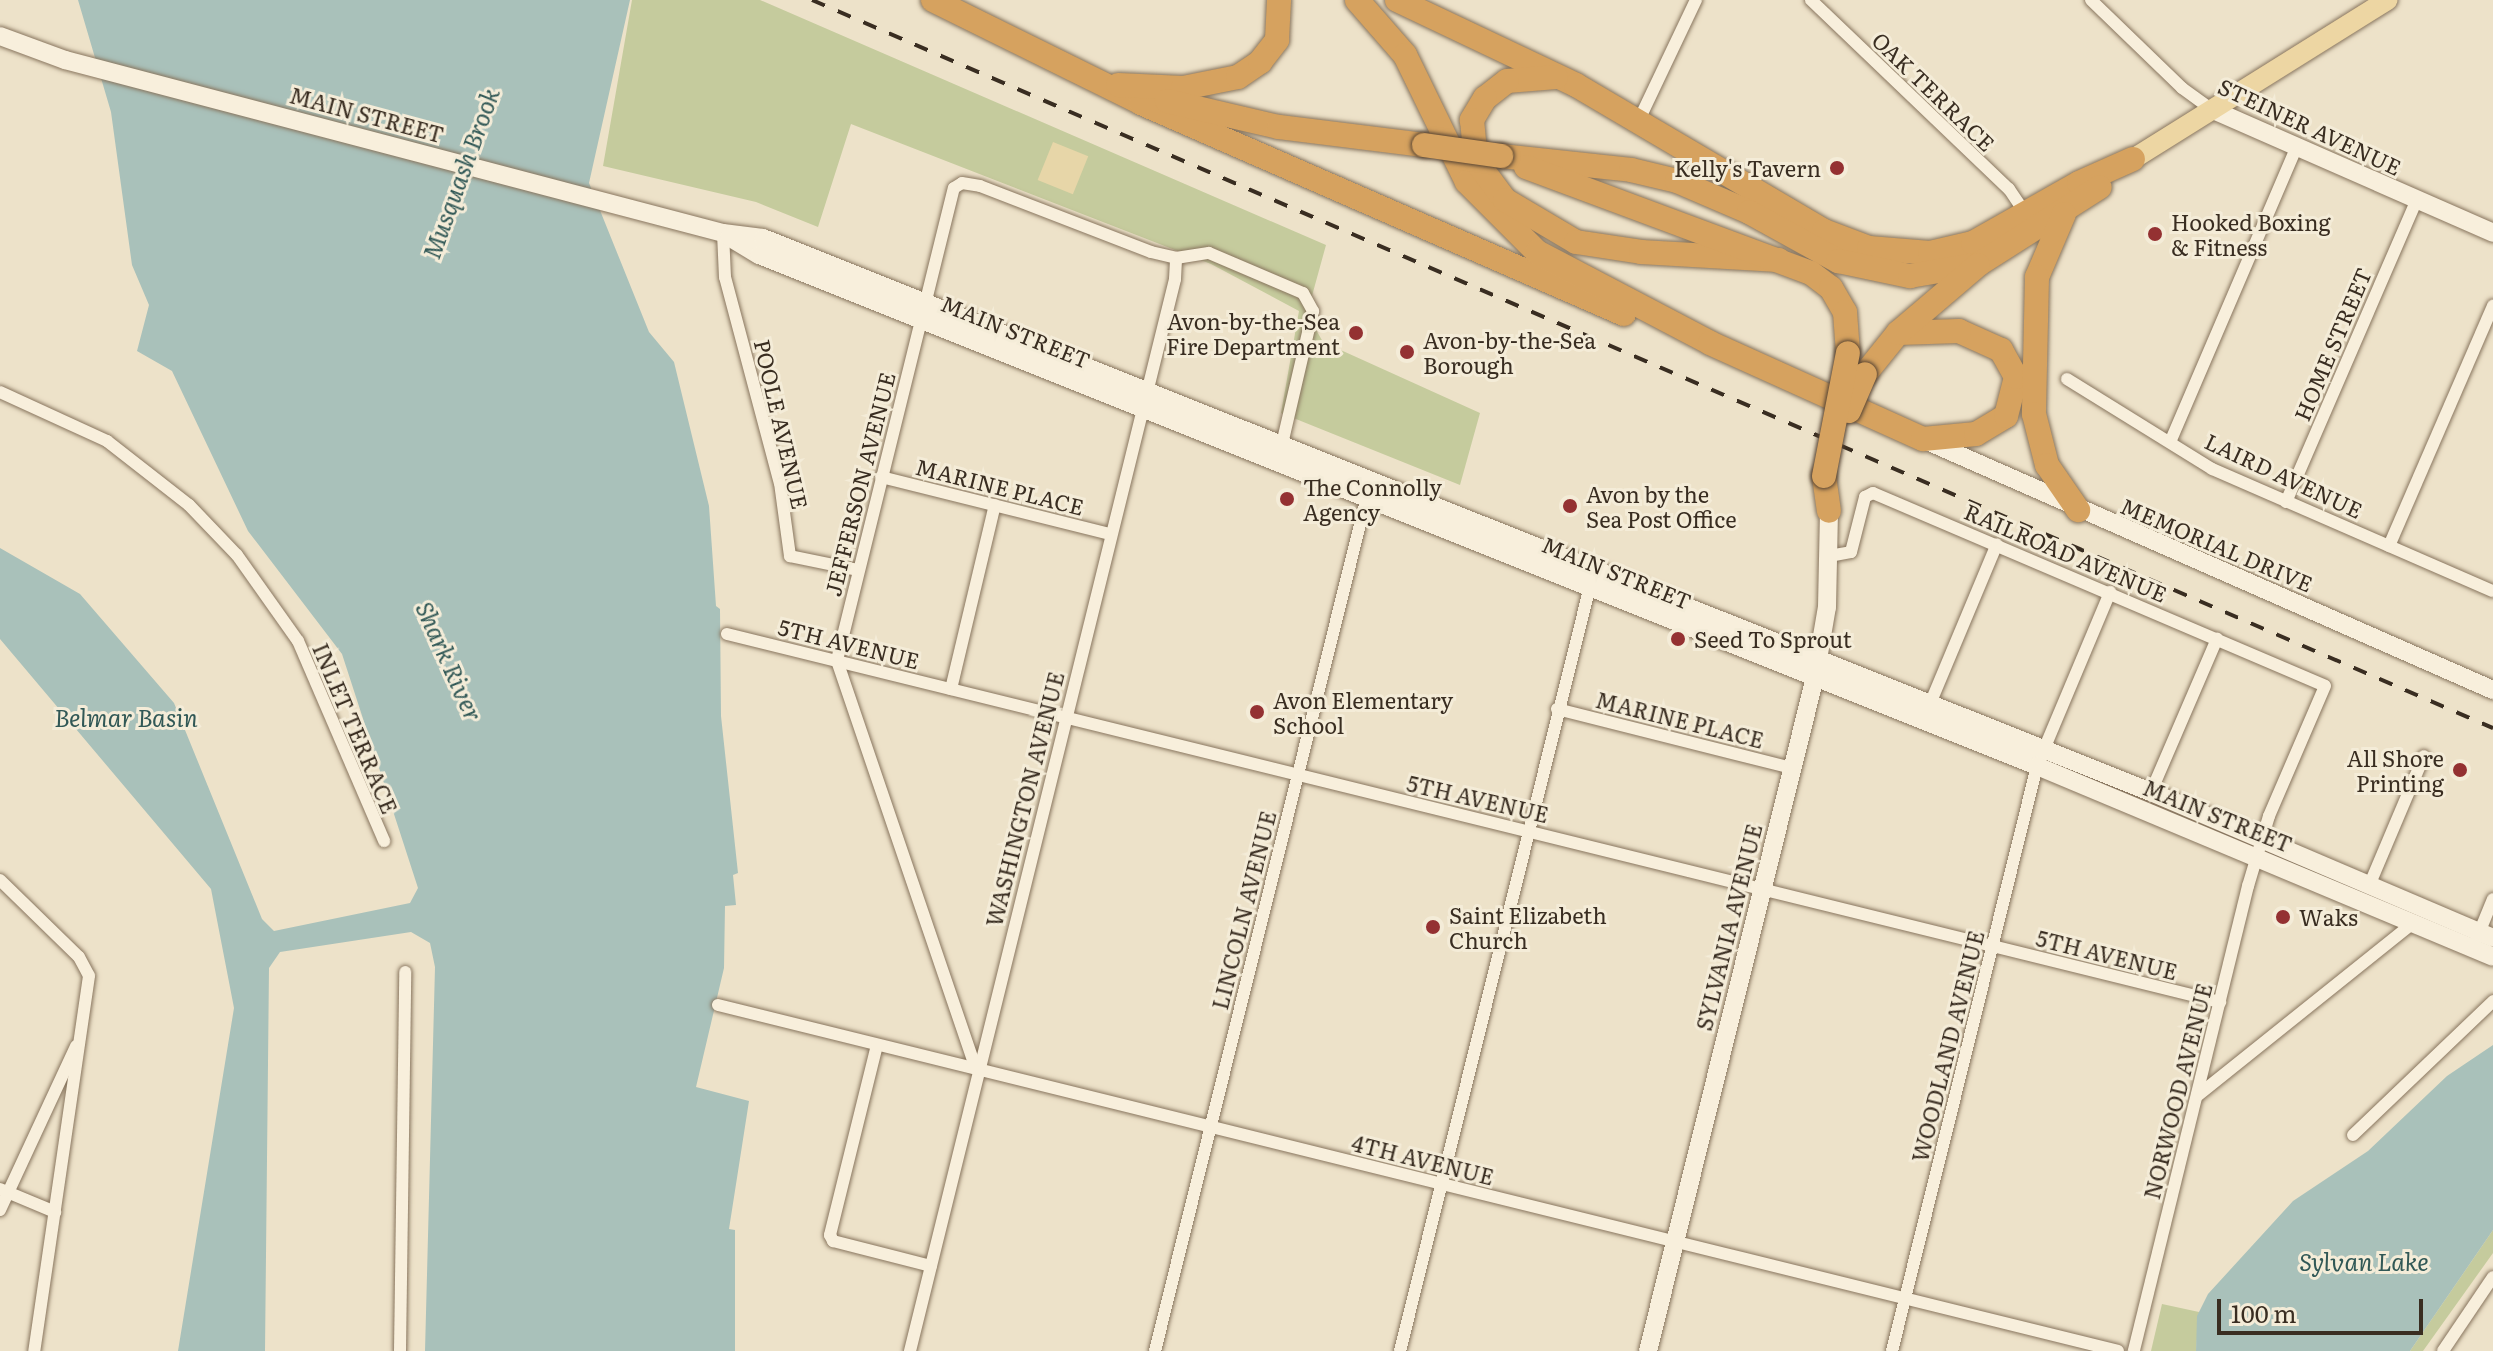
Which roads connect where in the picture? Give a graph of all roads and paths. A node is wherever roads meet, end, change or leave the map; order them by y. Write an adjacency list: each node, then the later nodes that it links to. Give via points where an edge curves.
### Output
1 (917, 0): 12 (highway)
2 (933, 0): 10 (highway)
3 (1279, 0): 14 (highway, via 1277,40 1260,62 1238,77 1183,88)
4 (1357, 0): 31 (highway, via 1405,55 1467,182 1499,220 1537,252)
5 (1397, 0): 13 (highway)
6 (1696, 0): 16 (street)
7 (1811, 0): 22 (street, OAK TERRACE, via 2009,189)
8 (2091, 0): 15 (street, STEINER AVENUE)
9 (2387, 0): 15 (main road)
10 (957, 8): 12 (highway)
11 (0, 36): 23 (main road, MAIN STREET, via 65,60)
12 (1023, 44): 14 (highway)
13 (1559, 77): 16 (highway); 26 (highway, via 1507,81 1478,107 1470,130 1476,161 1505,200 1576,242 1641,252)
14 (1107, 84): 18 (highway, bridge, via 1233,118); 31 (highway, via 1645,324)
15 (2211, 109): 17 (main road, STEINER AVENUE); 19 (main road)
16 (1639, 120): 22 (highway, via 1824,231 1869,248 1908,254 1950,250 1984,239)
17 (2296, 149): 20 (main road, STEINER AVENUE); 36 (street)
18 (1501, 156): 26 (highway); 27 (highway, via 1631,170 1677,181 1859,268 1910,276)
19 (2133, 159): 21 (highway); 22 (highway)
20 (2416, 202): 24 (main road, STEINER AVENUE); 41 (street, HOME STREET)
21 (2065, 211): 27 (highway); 43 (highway, via 2037,277 2034,414 2047,465)
22 (2026, 214)
23 (723, 233): 29 (main road, MAIN STREET, via 763,238); 49 (street, POOLE AVENUE, via 725,277 780,483 790,556)
24 (2493, 233)
25 (1176, 258): 29 (street, JEFFERSON AVENUE, via 962,183 951,193); 34 (street, WASHINGTON AVENUE); 37 (street, via 1209,253 1303,293 1313,306)
26 (1779, 260): 39 (highway, bridge, via 1831,288 1845,312 1848,353)
27 (1979, 264): 30 (highway)
28 (2493, 306): 47 (street)
29 (923, 309): 34 (main road, MAIN STREET); 38 (street, JEFFERSON AVENUE)
30 (1898, 333): 35 (highway, via 1946,329 1976,335 2001,350 2015,372 2013,405 1999,423 1976,434); 39 (highway, bridge, via 1852,399)
31 (1710, 343): 35 (highway)
32 (2067, 379): 36 (street, LAIRD AVENUE)
33 (0, 392): 69 (street, INLET TERRACE, via 107,441 189,505 237,555 298,641)
34 (1145, 400): 37 (main road, MAIN STREET); 40 (main road, MAIN STREET); 45 (street, WASHINGTON AVENUE)
35 (1923, 439): 43 (main road, MEMORIAL DRIVE)
36 (2171, 440): 41 (street, LAIRD AVENUE, via 2212,469)
37 (1282, 444): 40 (main road, MAIN STREET)
38 (881, 477): 42 (street, MARINE PLACE); 49 (street, JEFFERSON AVENUE)
39 (1830, 478): 44 (highway)
40 (1369, 487): 50 (main road, MAIN STREET); 66 (street, LINCOLN AVENUE)
41 (2286, 502): 47 (street, LAIRD AVENUE)
42 (995, 505): 45 (street, MARINE PLACE); 58 (street)
43 (2078, 510): 59 (main road, MEMORIAL DRIVE)
44 (1829, 511): 48 (main road, SYLVANIA AVENUE)
45 (1110, 534): 62 (street, WASHINGTON AVENUE)
46 (1997, 544): 48 (street, RAILROAD AVENUE, via 1867,493 1851,552); 52 (street, RAILROAD AVENUE); 60 (street)
47 (2389, 546): 51 (street, LAIRD AVENUE)
48 (1829, 556): 56 (main road, SYLVANIA AVENUE)
49 (858, 570): 55 (street, JEFFERSON AVENUE)
50 (1591, 579): 56 (main road, MAIN STREET); 61 (street)
51 (2493, 591)
52 (2110, 592): 54 (street, RAILROAD AVENUE); 64 (street, WOODLAND AVENUE)
53 (727, 634): 55 (street, 5TH AVENUE)
54 (2217, 639): 57 (street, RAILROAD AVENUE); 67 (street)
55 (837, 660): 58 (street, 5TH AVENUE); 85 (street)
56 (1816, 668): 60 (main road, MAIN STREET); 64 (main road, MAIN STREET); 65 (main road, SYLVANIA AVENUE)
57 (2325, 686): 70 (street, NORWOOD AVENUE)
58 (951, 689): 62 (street, 5TH AVENUE)
59 (2493, 690)
60 (1930, 704): 64 (main road, MAIN STREET)
61 (1557, 709): 65 (street, MARINE PLACE); 68 (street)
62 (1066, 717): 66 (street, 5TH AVENUE); 85 (street, WASHINGTON AVENUE)
63 (2424, 756): 72 (street)
64 (2040, 759): 67 (main road, MAIN STREET); 70 (main road, MAIN STREET); 77 (street, WOODLAND AVENUE)
65 (1792, 768): 73 (main road, SYLVANIA AVENUE)
66 (1296, 775): 68 (street, 5TH AVENUE); 87 (street, LINCOLN AVENUE)
67 (2151, 792): 70 (main road, MAIN STREET)
68 (1527, 831): 73 (street, 5TH AVENUE); 89 (street)
69 (384, 841)
70 (2259, 848): 72 (main road, MAIN STREET); 75 (main road, MAIN STREET); 81 (street, NORWOOD AVENUE)
71 (0, 880): 83 (street, via 84,962 89,982)
72 (2369, 886): 76 (main road, MAIN STREET)
73 (1762, 890): 77 (street, 5TH AVENUE); 93 (main road, SYLVANIA AVENUE)
74 (2493, 899): 76 (street)
75 (2413, 923): 76 (main road, MAIN STREET); 86 (street)
76 (2482, 940): 78 (main road, MAIN STREET)
77 (1993, 946): 81 (street, 5TH AVENUE); 96 (street, WOODLAND AVENUE)
78 (2493, 957)
79 (405, 972): 98 (street)
80 (2493, 1001): 88 (street)
81 (2220, 1002): 86 (street, NORWOOD AVENUE)
82 (718, 1005): 84 (street, 4TH AVENUE)
83 (82, 1031): 90 (street); 92 (street)
84 (877, 1045): 85 (street, 4TH AVENUE); 94 (street, via 830,1235 833,1241)
85 (976, 1069): 87 (street, 4TH AVENUE); 94 (street, WASHINGTON AVENUE)
86 (2197, 1096): 105 (street, NORWOOD AVENUE)
87 (1210, 1127): 89 (street, 4TH AVENUE); 100 (street, LINCOLN AVENUE)
88 (2353, 1135)
89 (1442, 1184): 93 (street, 4TH AVENUE); 101 (street)
90 (4, 1191): 91 (street); 92 (street)
91 (0, 1210)
92 (55, 1212): 97 (street)
93 (1675, 1242): 96 (street, 4TH AVENUE); 102 (main road, SYLVANIA AVENUE)
94 (931, 1266): 99 (street, WASHINGTON AVENUE)
95 (2493, 1277): 106 (street)
96 (1905, 1299): 103 (street, WOODLAND AVENUE); 104 (street, 4TH AVENUE)
97 (34, 1351)
98 (400, 1351)
99 (910, 1351)
100 (1155, 1351)
101 (1400, 1351)
102 (1648, 1351)
103 (1892, 1351)
104 (2118, 1351)
105 (2134, 1351)
106 (2443, 1351)

